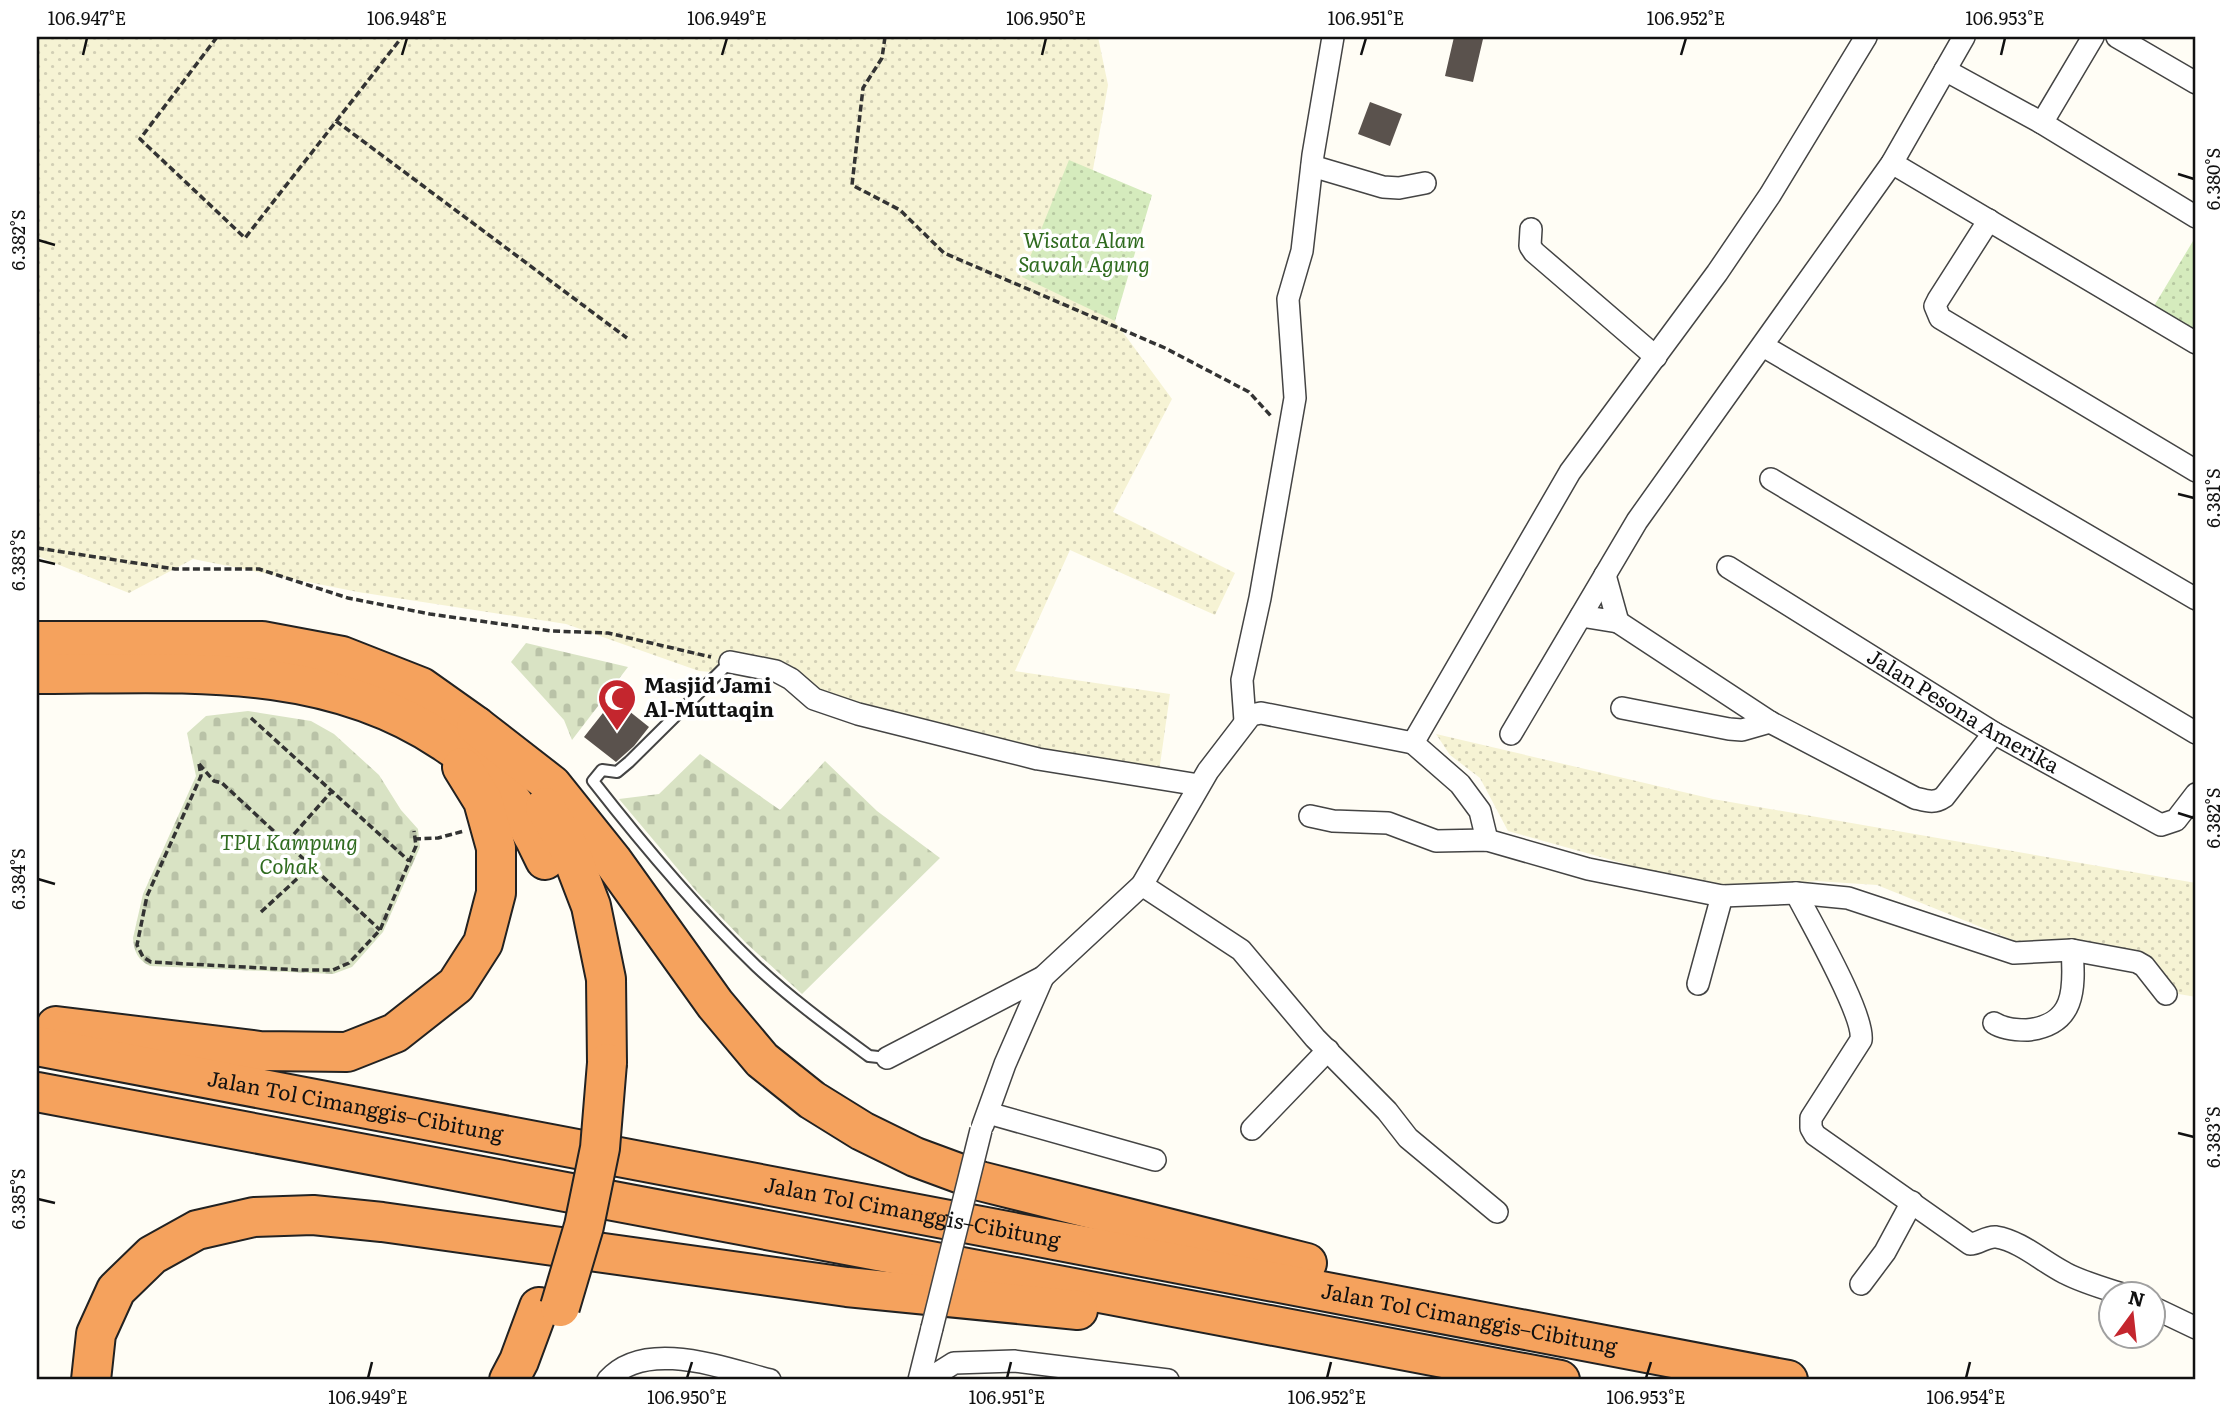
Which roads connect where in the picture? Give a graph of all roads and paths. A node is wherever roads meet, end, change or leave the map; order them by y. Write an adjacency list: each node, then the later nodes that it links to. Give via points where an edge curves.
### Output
1 (217, 37): 11 (path, via 140,139 245,238)
2 (402, 37): 11 (path)
3 (885, 37): 23 (path, via 882,58 863,88 852,185 900,210 944,253 1165,348 1249,392)
4 (1333, 37): 14 (street)
5 (1866, 37): 22 (street, via 1770,195)
6 (1964, 37): 9 (street)
7 (2093, 37): 12 (street)
8 (2117, 37): 10 (street)
9 (1945, 70): 12 (street); 13 (street)
10 (2196, 83)
11 (336, 121): 19 (path)
12 (2042, 123): 16 (street)
13 (1892, 163): 17 (street); 21 (street)
14 (1312, 166): 15 (street, via 1383,187); 23 (street, via 1302,251 1288,299 1295,398)
15 (1425, 183)
16 (2196, 217)
17 (1989, 220): 20 (street); 24 (street, via 1938,300 1935,306 1940,318)
18 (1531, 229): 22 (street, via 1534,252)
19 (627, 338)
20 (2196, 343)
21 (1763, 346): 28 (street, via 1637,521); 29 (street)
22 (1656, 357): 44 (street, via 1570,472)
23 (1289, 435): 38 (street, via 1242,680)
24 (2196, 471)
25 (1771, 480): 42 (street)
26 (37, 548): 33 (path, via 175,569 259,569 348,598 538,629 608,633)
27 (1728, 567): 41 (street, Jalan Pesona Amerika)
28 (1605, 575): 30 (street); 31 (street)
29 (2196, 599)
30 (1581, 616): 31 (street); 43 (street)
31 (1618, 622): 39 (street)
32 (37, 641): 40 (highway, via 262,641 342,656 421,687)
33 (730, 662): 45 (street, via 776,671 810,696 858,713 1038,759); 69 (lane, via 623,767 617,772 602,770 593,781 758,967 869,1056)
34 (37, 674): 37 (highway, via 242,676 304,684 359,698)
35 (1622, 708): 39 (street, via 1729,729)
36 (251, 718): 46 (path)
37 (414, 721): 66 (highway, via 459,762 483,801 496,848 496,893 483,943 456,985 424,1013 395,1033 347,1052 260,1051); 70 (highway, via 465,755 504,791 545,857 566,913)
38 (1245, 721): 44 (street, via 1261,713); 45 (street)
39 (1770, 722): 41 (street, via 1930,802 1944,797)
40 (476, 726): 70 (highway, via 525,775 569,846 591,906 606,979); 83 (highway, via 552,785 762,1060 812,1100 862,1130 915,1157 980,1181)
41 (1994, 733): 47 (street, Jalan Pesona Amerika, via 2161,825 2176,820)
42 (2196, 733)
43 (1511, 734)
44 (1413, 743): 52 (street, via 1467,793 1483,818)
45 (1199, 785): 56 (street)
46 (332, 791): 53 (path); 54 (path)
47 (2196, 794)
48 (1310, 816): 52 (street, via 1388,823 1436,841)
49 (474, 829): 51 (path)
50 (414, 831): 51 (path)
51 (414, 839): 54 (path)
52 (1488, 840): 58 (street, via 1588,869)
53 (286, 842): 55 (path); 60 (path, via 200,764 201,776 147,896 137,939 143,957 151,962 332,970 349,963)
54 (409, 861): 60 (path)
55 (312, 866): 59 (path); 60 (path)
56 (1142, 885): 62 (street); 68 (street, via 1241,950)
57 (1797, 893): 58 (street); 61 (street, via 1848,898 2014,953); 75 (street, via 1861,1029 1861,1040 1811,1118 1811,1128)
58 (1722, 896): 63 (street)
59 (261, 912)
60 (380, 930)
61 (2072, 950): 64 (street, via 2137,962); 65 (street, via 2070,994 2059,1020 2043,1028 2022,1030)
62 (1043, 977): 69 (street); 72 (street)
63 (1698, 984)
64 (2166, 994)
65 (1994, 1023)
66 (37, 1024)
67 (37, 1046): 83 (highway, Jalan Tol Cimanggis–Cibitung)
68 (1328, 1050): 73 (street); 76 (street, via 1408,1138)
69 (887, 1058)
70 (594, 1063): 79 (highway, via 574,1144)
71 (37, 1092): 82 (highway, Jalan Tol Cimanggis–Cibitung)
72 (984, 1122): 74 (street); 90 (street, bridge)
73 (1252, 1129)
74 (1154, 1160)
75 (1913, 1202): 77 (street); 78 (street, via 1970,1244 1989,1237 2012,1242 2067,1274)
76 (1497, 1212)
77 (1861, 1284)
78 (2096, 1285)
79 (549, 1307): 86 (highway); 87 (highway)
80 (2166, 1314): 81 (street)
81 (2196, 1328)
82 (1345, 1338): 85 (highway, via 847,1287 313,1215 254,1217 197,1230 152,1255 116,1290 96,1334); 93 (highway, Jalan Tol Cimanggis–Cibitung)
83 (1693, 1361): 94 (highway, Jalan Tol Cimanggis–Cibitung)
84 (1119, 1377): 91 (street, via 1014,1362 954,1363); 92 (street)
85 (91, 1380)
86 (509, 1380)
87 (534, 1380)
88 (607, 1380): 89 (street, via 641,1359 670,1358)
89 (770, 1380)
90 (919, 1380)
91 (927, 1380)
92 (1168, 1380)
93 (1560, 1380)
94 (1788, 1380)

